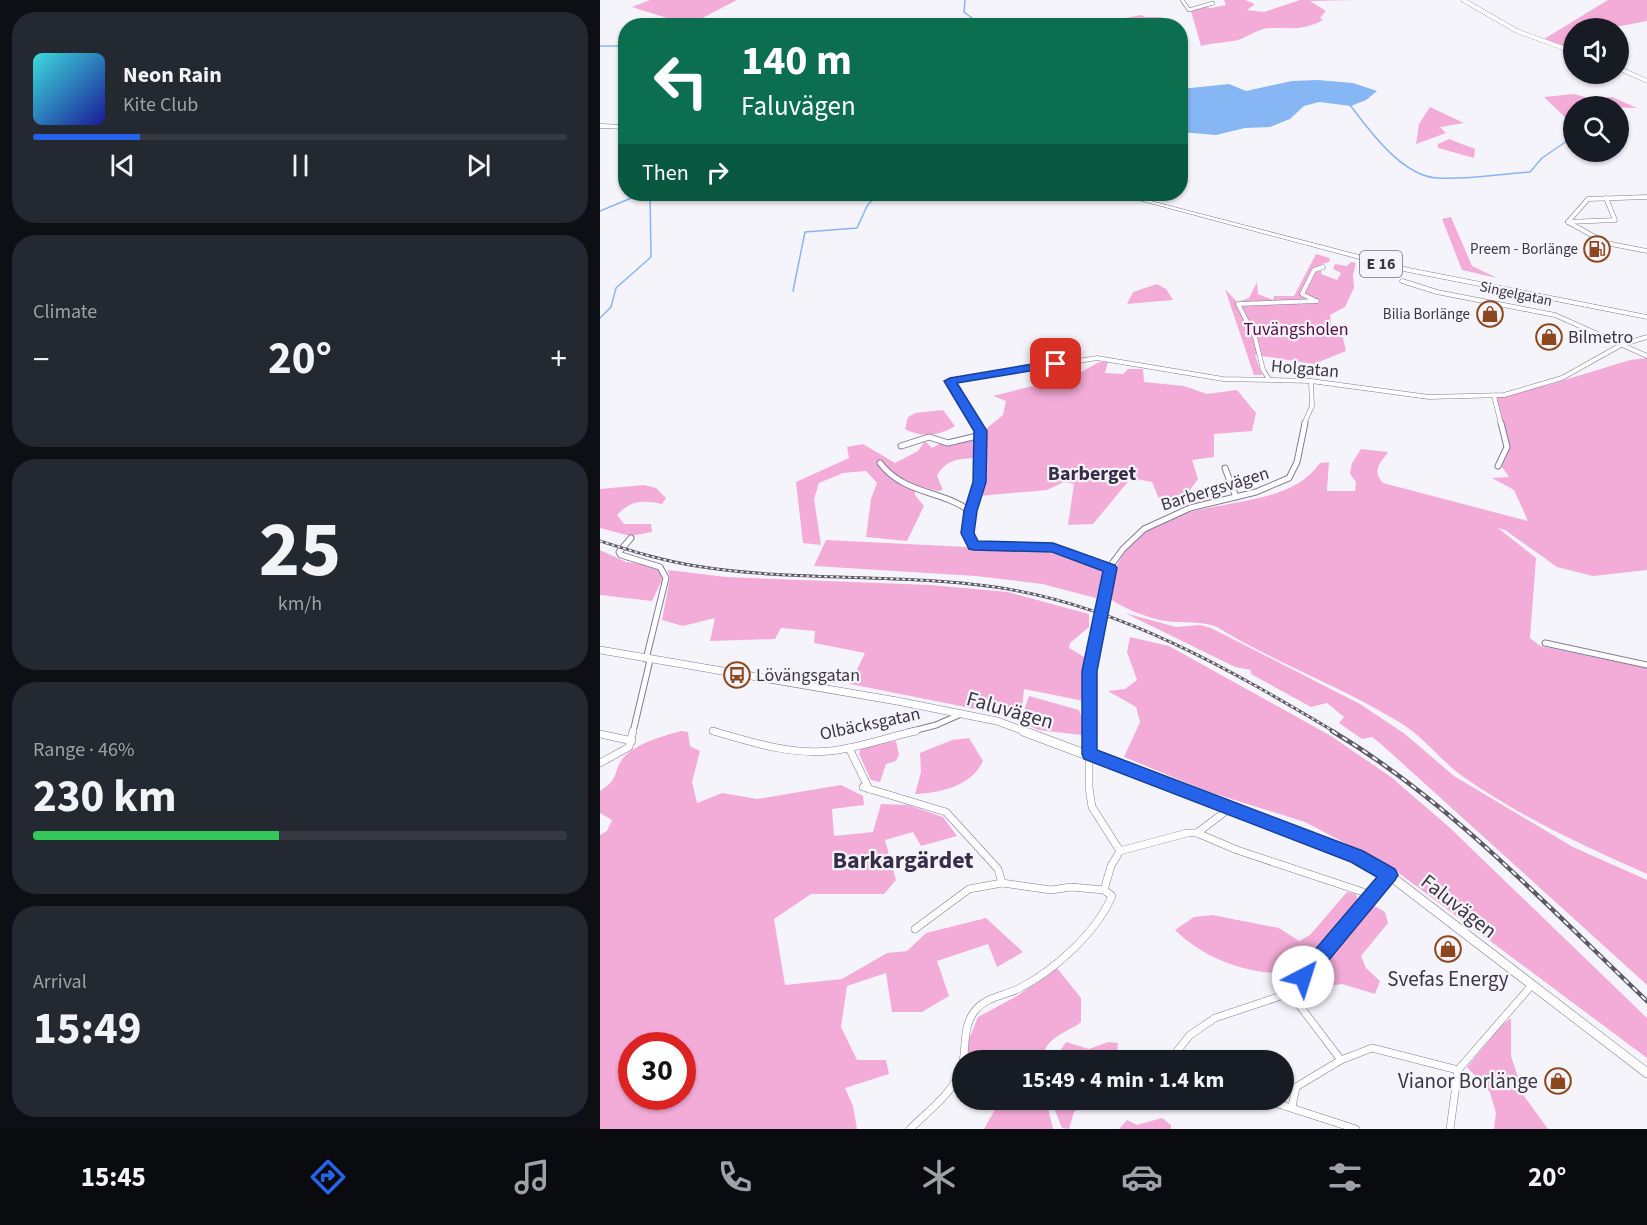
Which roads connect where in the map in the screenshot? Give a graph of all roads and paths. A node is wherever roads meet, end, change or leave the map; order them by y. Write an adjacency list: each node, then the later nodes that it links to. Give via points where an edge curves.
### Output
1 (1182, 0): 3 (street, via 1189,10)
2 (1463, 0): 4 (street, via 1517,31)
3 (1213, 3)
4 (1563, 48)
5 (1629, 73): 6 (street)
6 (1647, 81)
7 (600, 125): 8 (highway)
8 (618, 125)
9 (1647, 197): 10 (street)
10 (1606, 198): 13 (street, via 1586,201); 13 (street, via 1615,220)
11 (1145, 201): 18 (highway, E 16, via 1398,268)
12 (1163, 201): 17 (highway, E 16, via 1411,266)
13 (1568, 222): 14 (street, via 1599,241)
14 (1647, 251)
15 (1323, 267): 22 (street, via 1314,270 1302,294 1317,301 1238,304 1255,337)
16 (1402, 281): 20 (street, Singelgatan, via 1554,314)
17 (1647, 312)
18 (1647, 316)
19 (1647, 337): 20 (street, Holgatan)
20 (1621, 345): 21 (street); 24 (street, Holgatan, via 1553,381)
21 (1647, 356)
22 (1269, 379): 23 (street, Holgatan); 25 (street, Holgatan, via 1223,379 1097,358 950,381)
23 (1311, 381): 24 (street, Holgatan, via 1413,396); 30 (street, Barbergsvägen, via 1313,401 1301,430 1295,471 1282,484)
24 (1494, 396): 28 (street, via 1507,447)
25 (981, 435): 26 (street, via 948,443 929,437); 31 (street, via 980,482)
26 (901, 446)
27 (880, 463): 31 (street, via 897,484 951,498)
28 (1498, 466)
29 (1226, 468): 30 (street)
30 (1236, 497): 33 (street, Barbergsvägen, via 1190,508 1144,529)
31 (970, 511): 33 (street, via 968,533 974,545 1053,548)
32 (631, 538): 36 (street, via 623,545 621,555 660,567 666,578)
33 (1110, 568): 43 (street, Barbergsvägen, via 1090,671)
34 (1545, 643): 37 (street)
35 (600, 650): 36 (street, Faluvägen)
36 (648, 659): 38 (street, Faluvägen); 41 (street)
37 (1647, 665)
38 (961, 714): 42 (street, Olbäcksgatan, via 949,721); 43 (street, Faluvägen, via 997,721)
39 (713, 731): 42 (street, Olbäcksgatan, via 802,752)
40 (600, 734): 41 (street)
41 (632, 741): 44 (street, via 623,752)
42 (849, 748): 49 (street, via 866,788 946,812 998,869)
43 (1090, 754): 45 (street, Faluvägen); 47 (street, Barbergsvägen, via 1092,807)
44 (600, 763)
45 (1231, 807): 46 (street); 48 (street, Faluvägen, via 1357,856)
46 (1197, 833): 47 (street); 51 (street)
47 (1120, 851): 50 (street)
48 (1389, 875): 51 (street); 53 (street, Faluvägen)
49 (1002, 883): 50 (street, via 1051,890); 52 (street, via 969,889)
50 (1104, 890): 61 (street, via 1112,896 1109,907 1068,952 1022,987 982,1004 966,1024 960,1073 945,1095)
51 (1372, 895): 54 (street)
52 (915, 929)
53 (1530, 986): 57 (street); 58 (street, Faluvägen)
54 (1290, 993): 55 (street, via 1215,1018 1190,1035); 56 (street)
55 (1178, 1050)
56 (1341, 1060): 57 (street, via 1372,1048); 59 (street, via 1296,1087)
57 (1458, 1070): 63 (street)
58 (1647, 1073)
59 (1294, 1097)
60 (1294, 1108): 62 (street)
61 (910, 1129)
62 (1356, 1129)
63 (1450, 1129)

